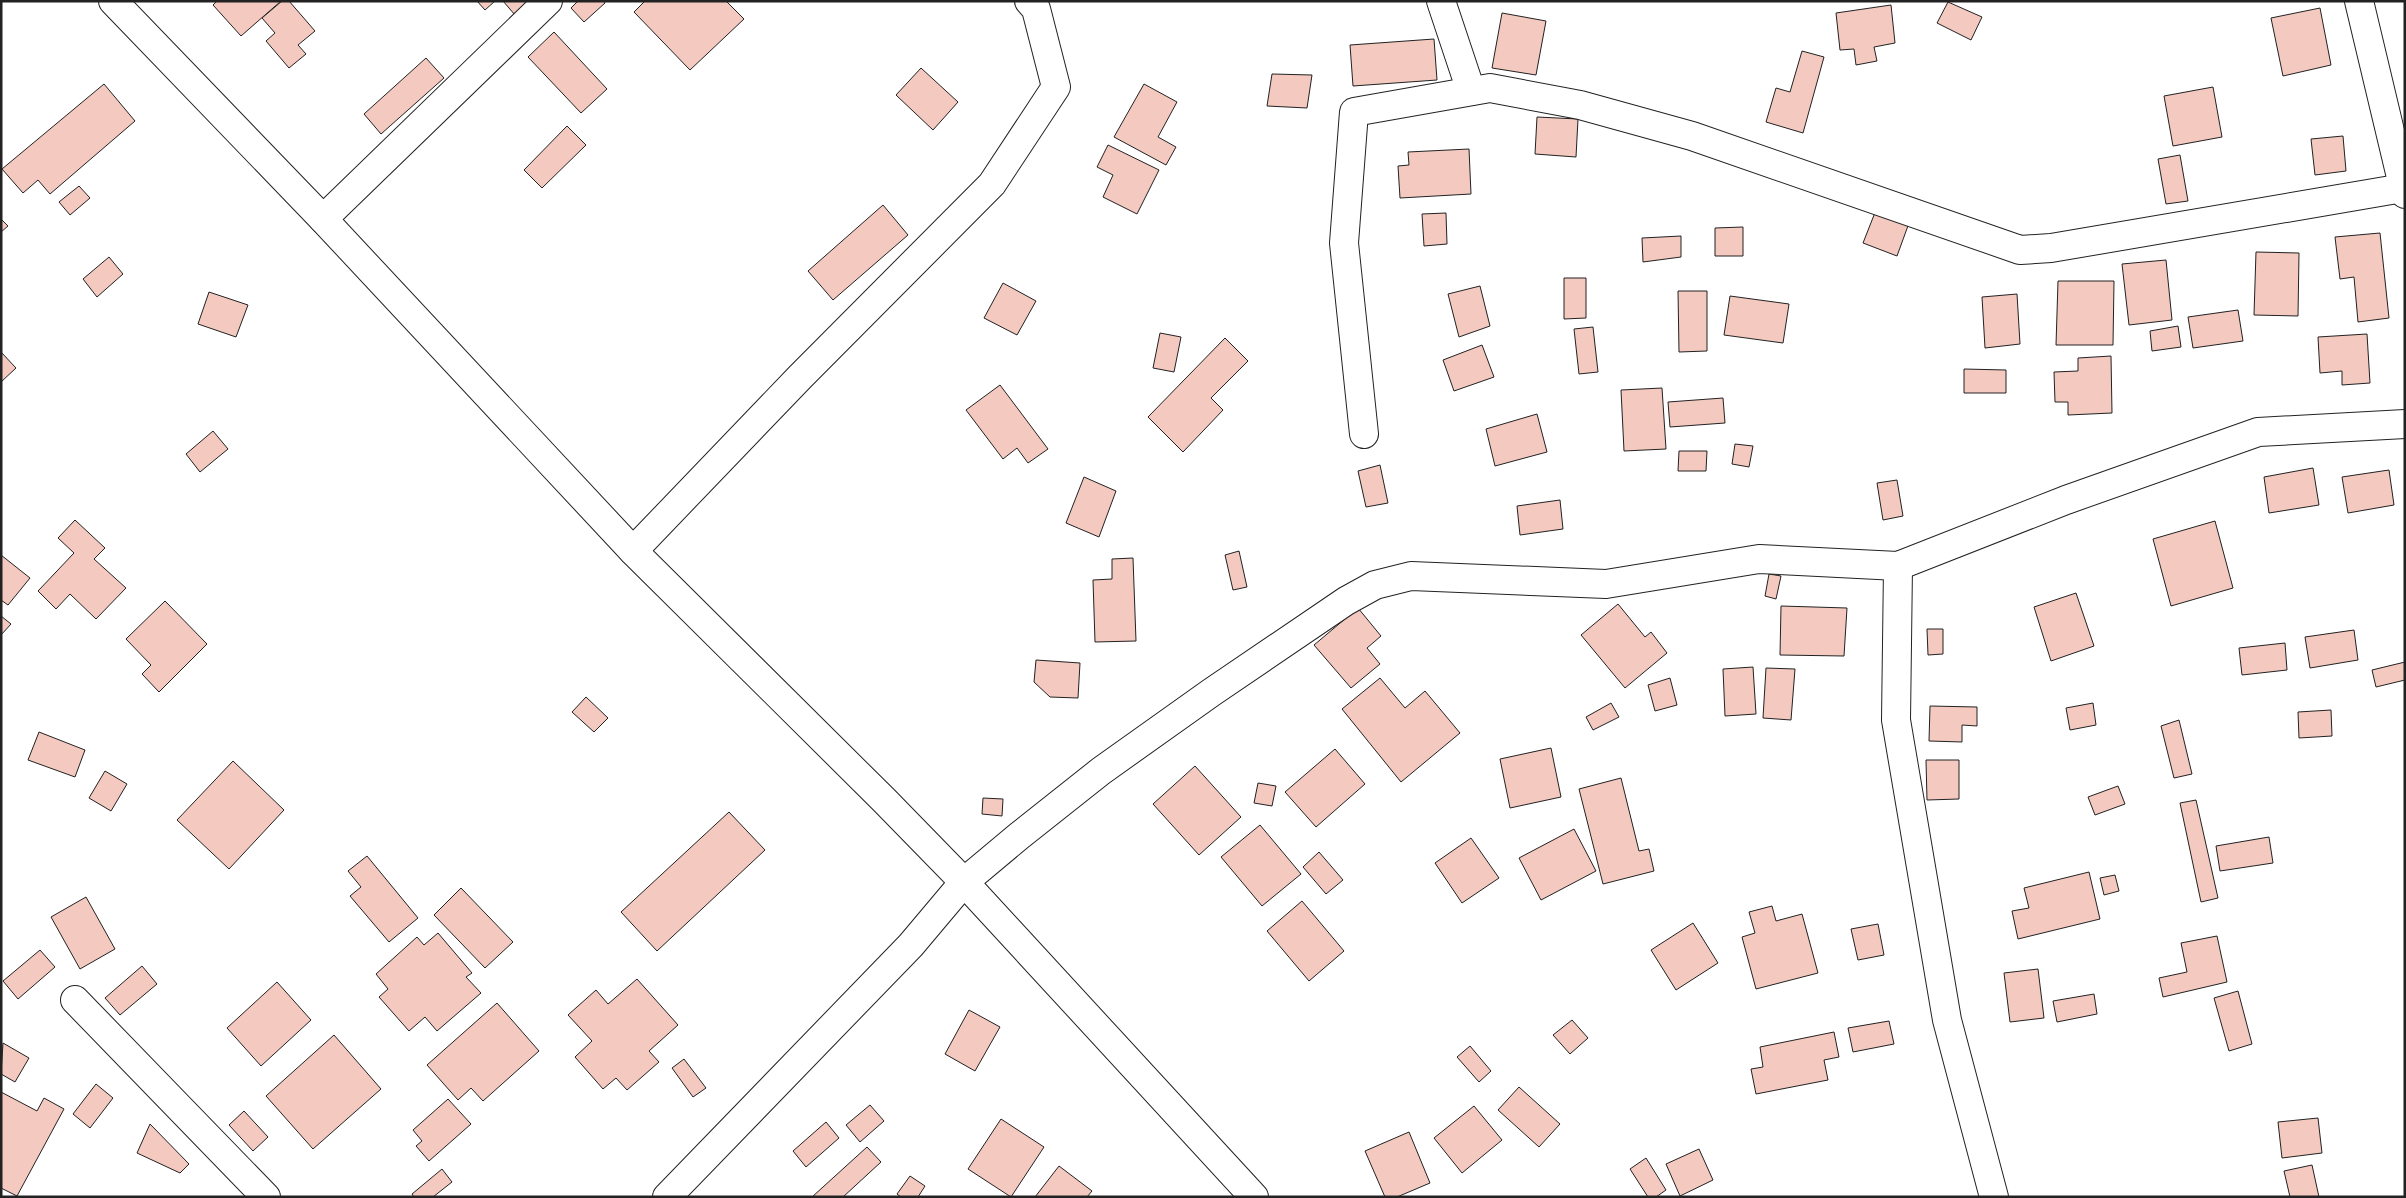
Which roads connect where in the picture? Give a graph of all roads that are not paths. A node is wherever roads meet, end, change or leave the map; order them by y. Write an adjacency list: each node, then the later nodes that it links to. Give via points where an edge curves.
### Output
1 (114, 1): 8 (street)
2 (548, 1): 8 (street)
3 (1029, 1): 11 (street, via 1036,9 1056,87 992,184)
4 (1441, 1): 6 (street)
5 (2359, 1): 7 (street)
6 (1471, 91): 7 (street, via 1490,88 1580,105 1692,136 2020,250 2050,248); 10 (street, via 1354,112 1344,243)
7 (2404, 191)
8 (324, 218): 11 (street)
9 (2405, 424): 12 (street, via 2258,432 2066,500)
10 (1364, 434)
11 (633, 551): 13 (street)
12 (1898, 566): 13 (street, via 1759,559 1606,584 1410,576 1375,585 1346,601 1101,771); 18 (street, via 1896,720 1947,1020)
13 (964, 882): 16 (street, via 911,945); 17 (street)
14 (75, 1000): 15 (street)
15 (266, 1197)
16 (667, 1197)
17 (1254, 1197)
18 (1994, 1197)

